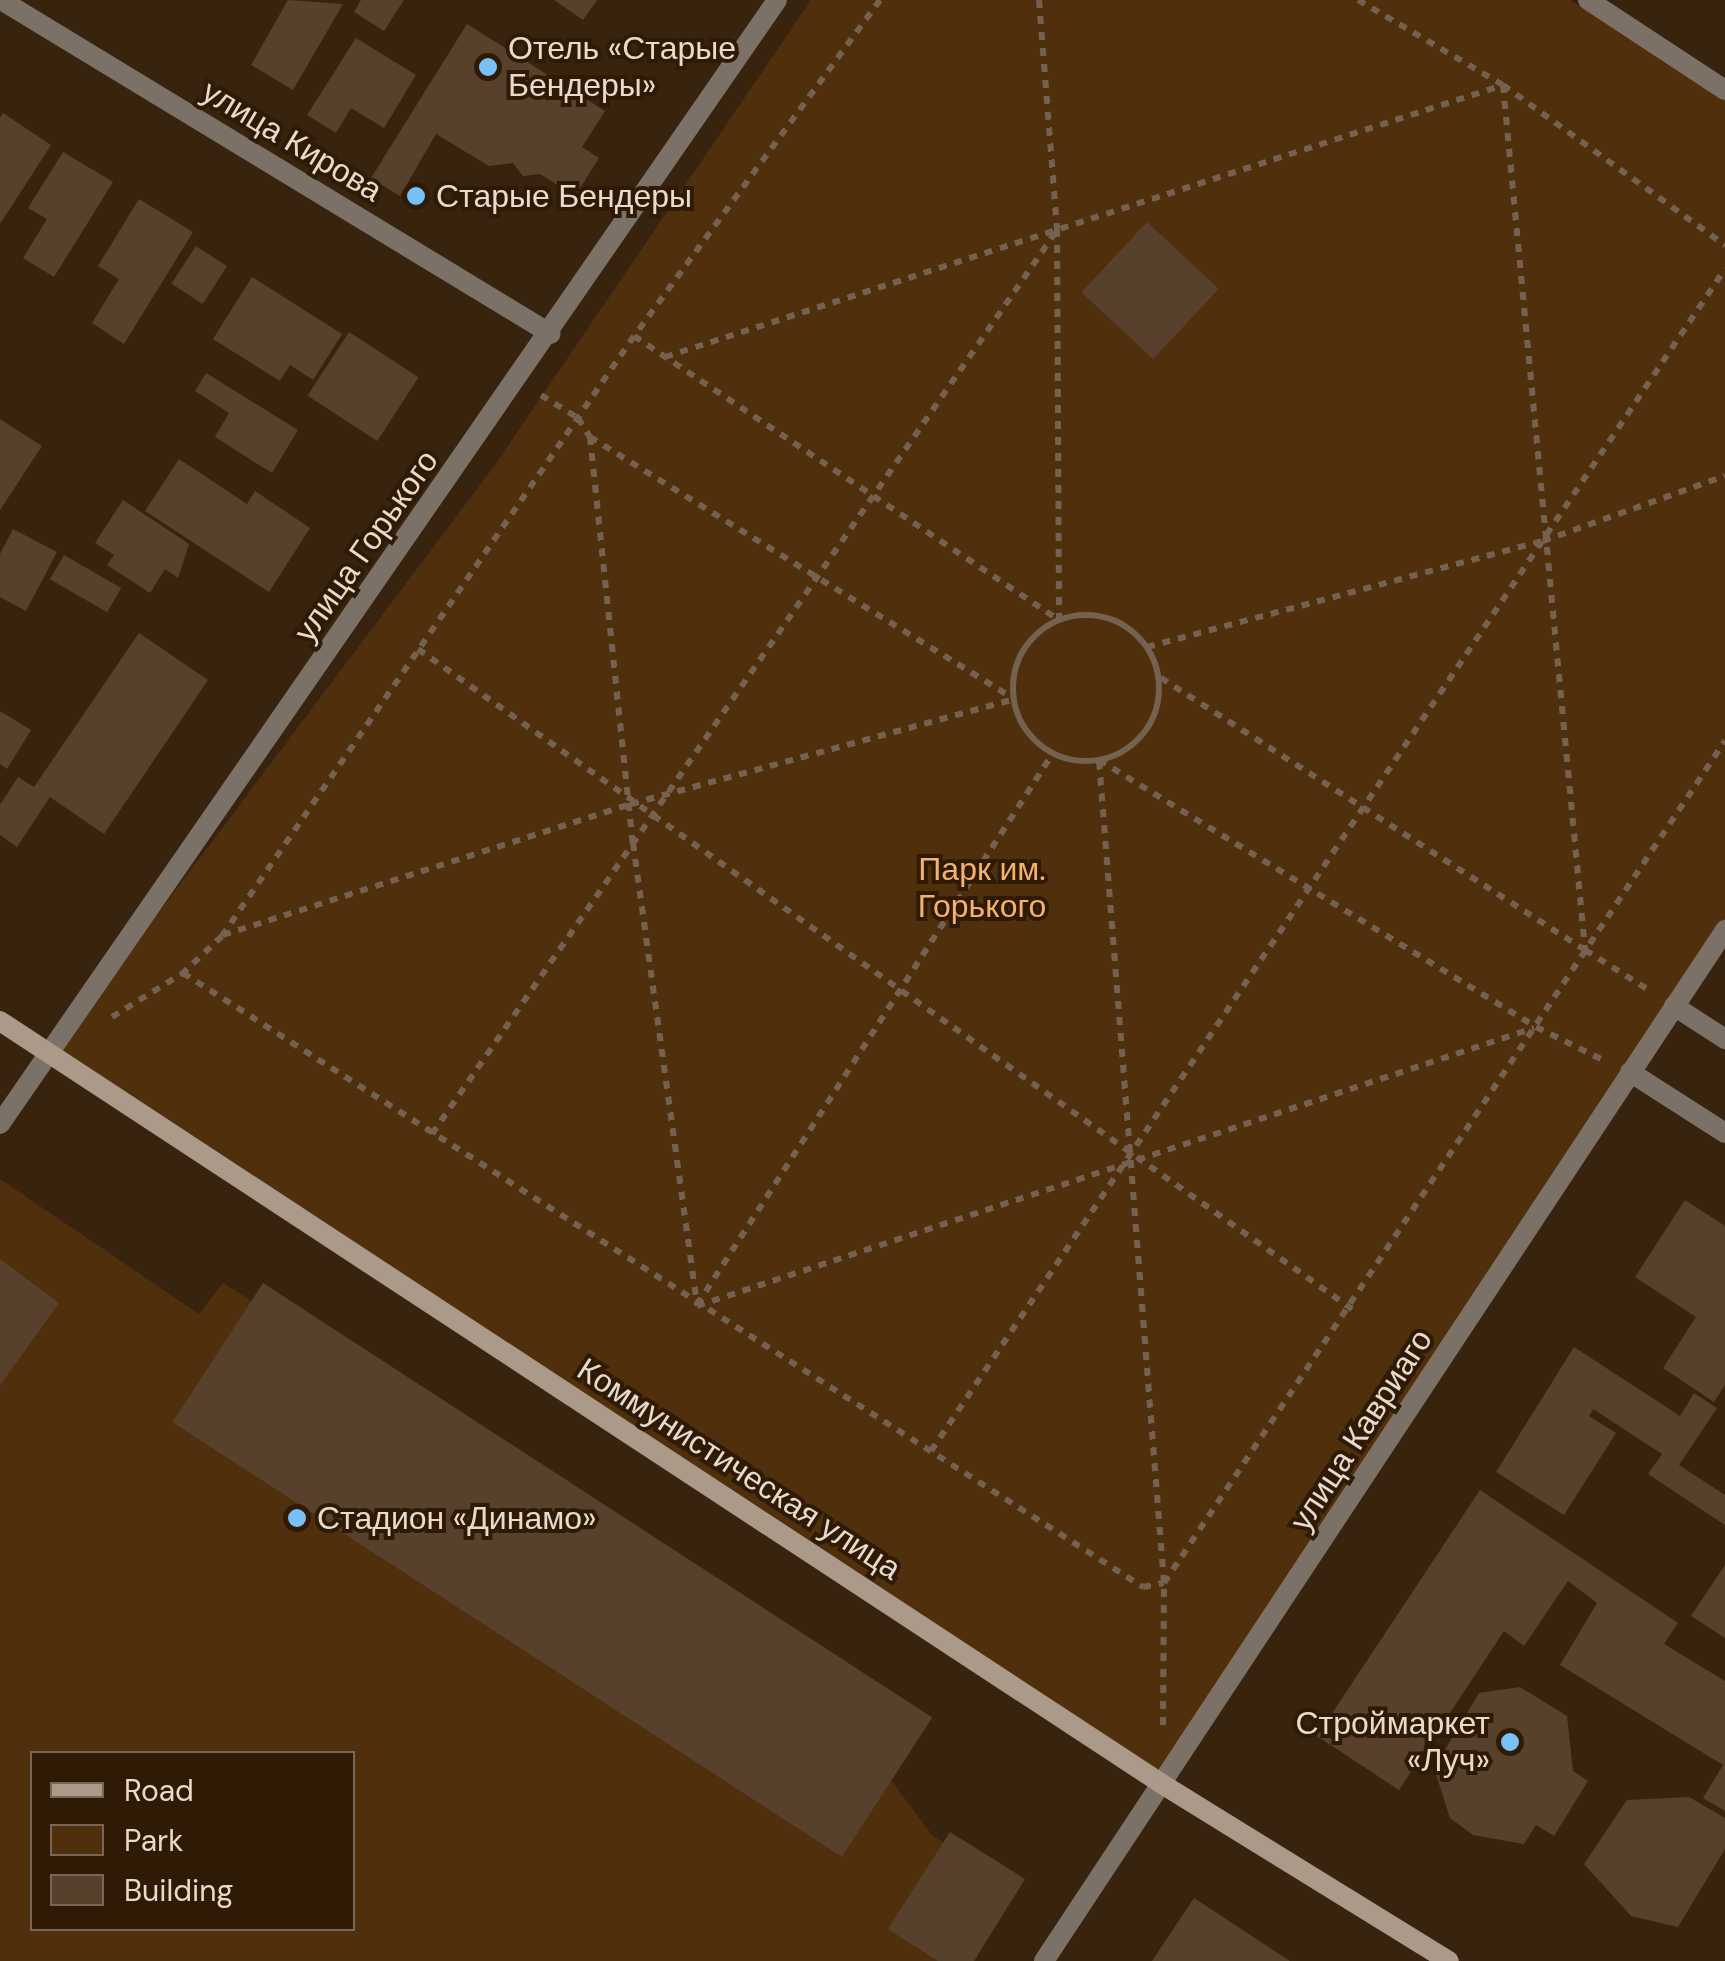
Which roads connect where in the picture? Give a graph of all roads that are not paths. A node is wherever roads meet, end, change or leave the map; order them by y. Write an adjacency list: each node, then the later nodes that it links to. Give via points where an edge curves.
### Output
1 (2, 0): 5 (street, улица Кирова)
2 (777, 0): 5 (street, улица Горького)
3 (1588, 0): 4 (street)
4 (1725, 90)
5 (551, 334): 10 (street, улица Горького)
6 (1725, 930): 7 (street, улица Кавриаго)
7 (1674, 1006): 9 (street); 11 (street, улица Кавриаго)
8 (0, 1021): 10 (main road, Коммунистическая улица)
9 (1725, 1040)
10 (51, 1056): 12 (street, улица Горького); 14 (main road, Коммунистическая улица)
11 (1630, 1072): 13 (street); 14 (street, улица Кавриаго)
12 (0, 1124)
13 (1725, 1133)
14 (1162, 1784): 15 (street, улица Кавриаго); 16 (main road, Коммунистическая улица)
15 (1044, 1961)
16 (1449, 1961)

